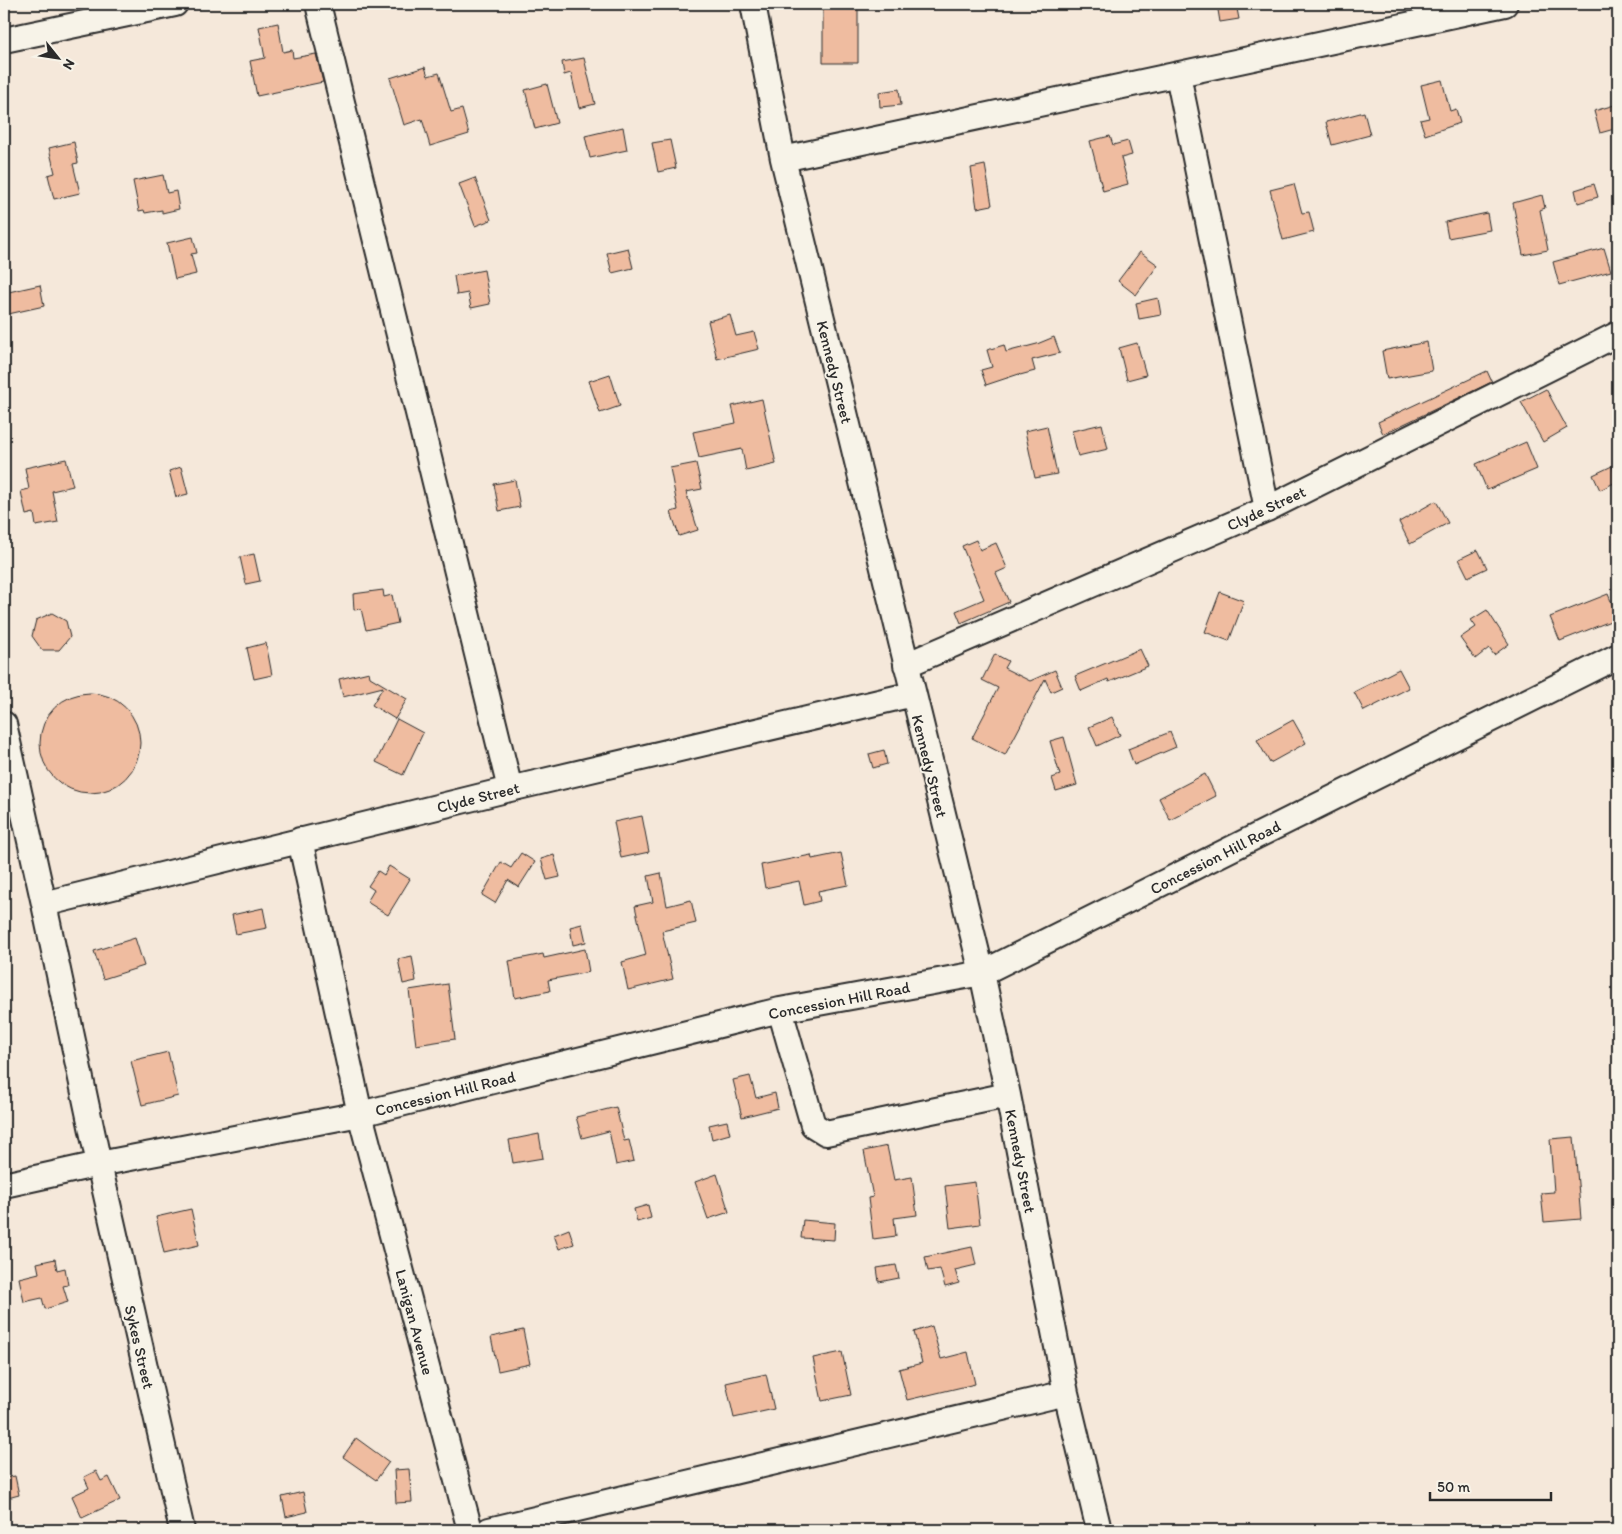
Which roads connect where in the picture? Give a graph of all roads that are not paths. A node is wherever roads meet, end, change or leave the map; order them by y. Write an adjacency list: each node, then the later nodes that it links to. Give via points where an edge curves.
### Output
1 (175, 4): 5 (street)
2 (318, 4): 14 (street)
3 (753, 4): 7 (street, Kennedy Street)
4 (1505, 4): 6 (street)
5 (4, 40)
6 (1178, 75): 7 (street); 9 (street)
7 (783, 159): 11 (street, Kennedy Street)
8 (1618, 334): 9 (street, Clyde Street)
9 (1267, 509): 11 (street, Clyde Street)
10 (1618, 656): 17 (street, Concession Hill Road)
11 (906, 665): 12 (street, Kennedy Street)
12 (913, 694): 14 (street, Clyde Street); 17 (street, Kennedy Street)
13 (4, 724): 16 (street, Sykes Street)
14 (510, 789): 15 (street, Clyde Street)
15 (300, 840): 16 (street, Clyde Street); 20 (street, Lanigan Avenue)
16 (44, 904): 21 (street, Sykes Street)
17 (982, 974): 18 (street, Concession Hill Road); 19 (street, Kennedy Street)
18 (780, 1010): 19 (street, via 813,1125 826,1133); 20 (street, Concession Hill Road)
19 (1008, 1095): 23 (street, Kennedy Street)
20 (360, 1114): 21 (street, Concession Hill Road); 25 (street, Lanigan Avenue)
21 (99, 1164): 22 (street, Concession Hill Road); 24 (street, Sykes Street)
22 (4, 1185)
23 (1066, 1393): 26 (street); 27 (street, Kennedy Street)
24 (182, 1530)
25 (470, 1530)
26 (489, 1530)
27 (1100, 1530)

